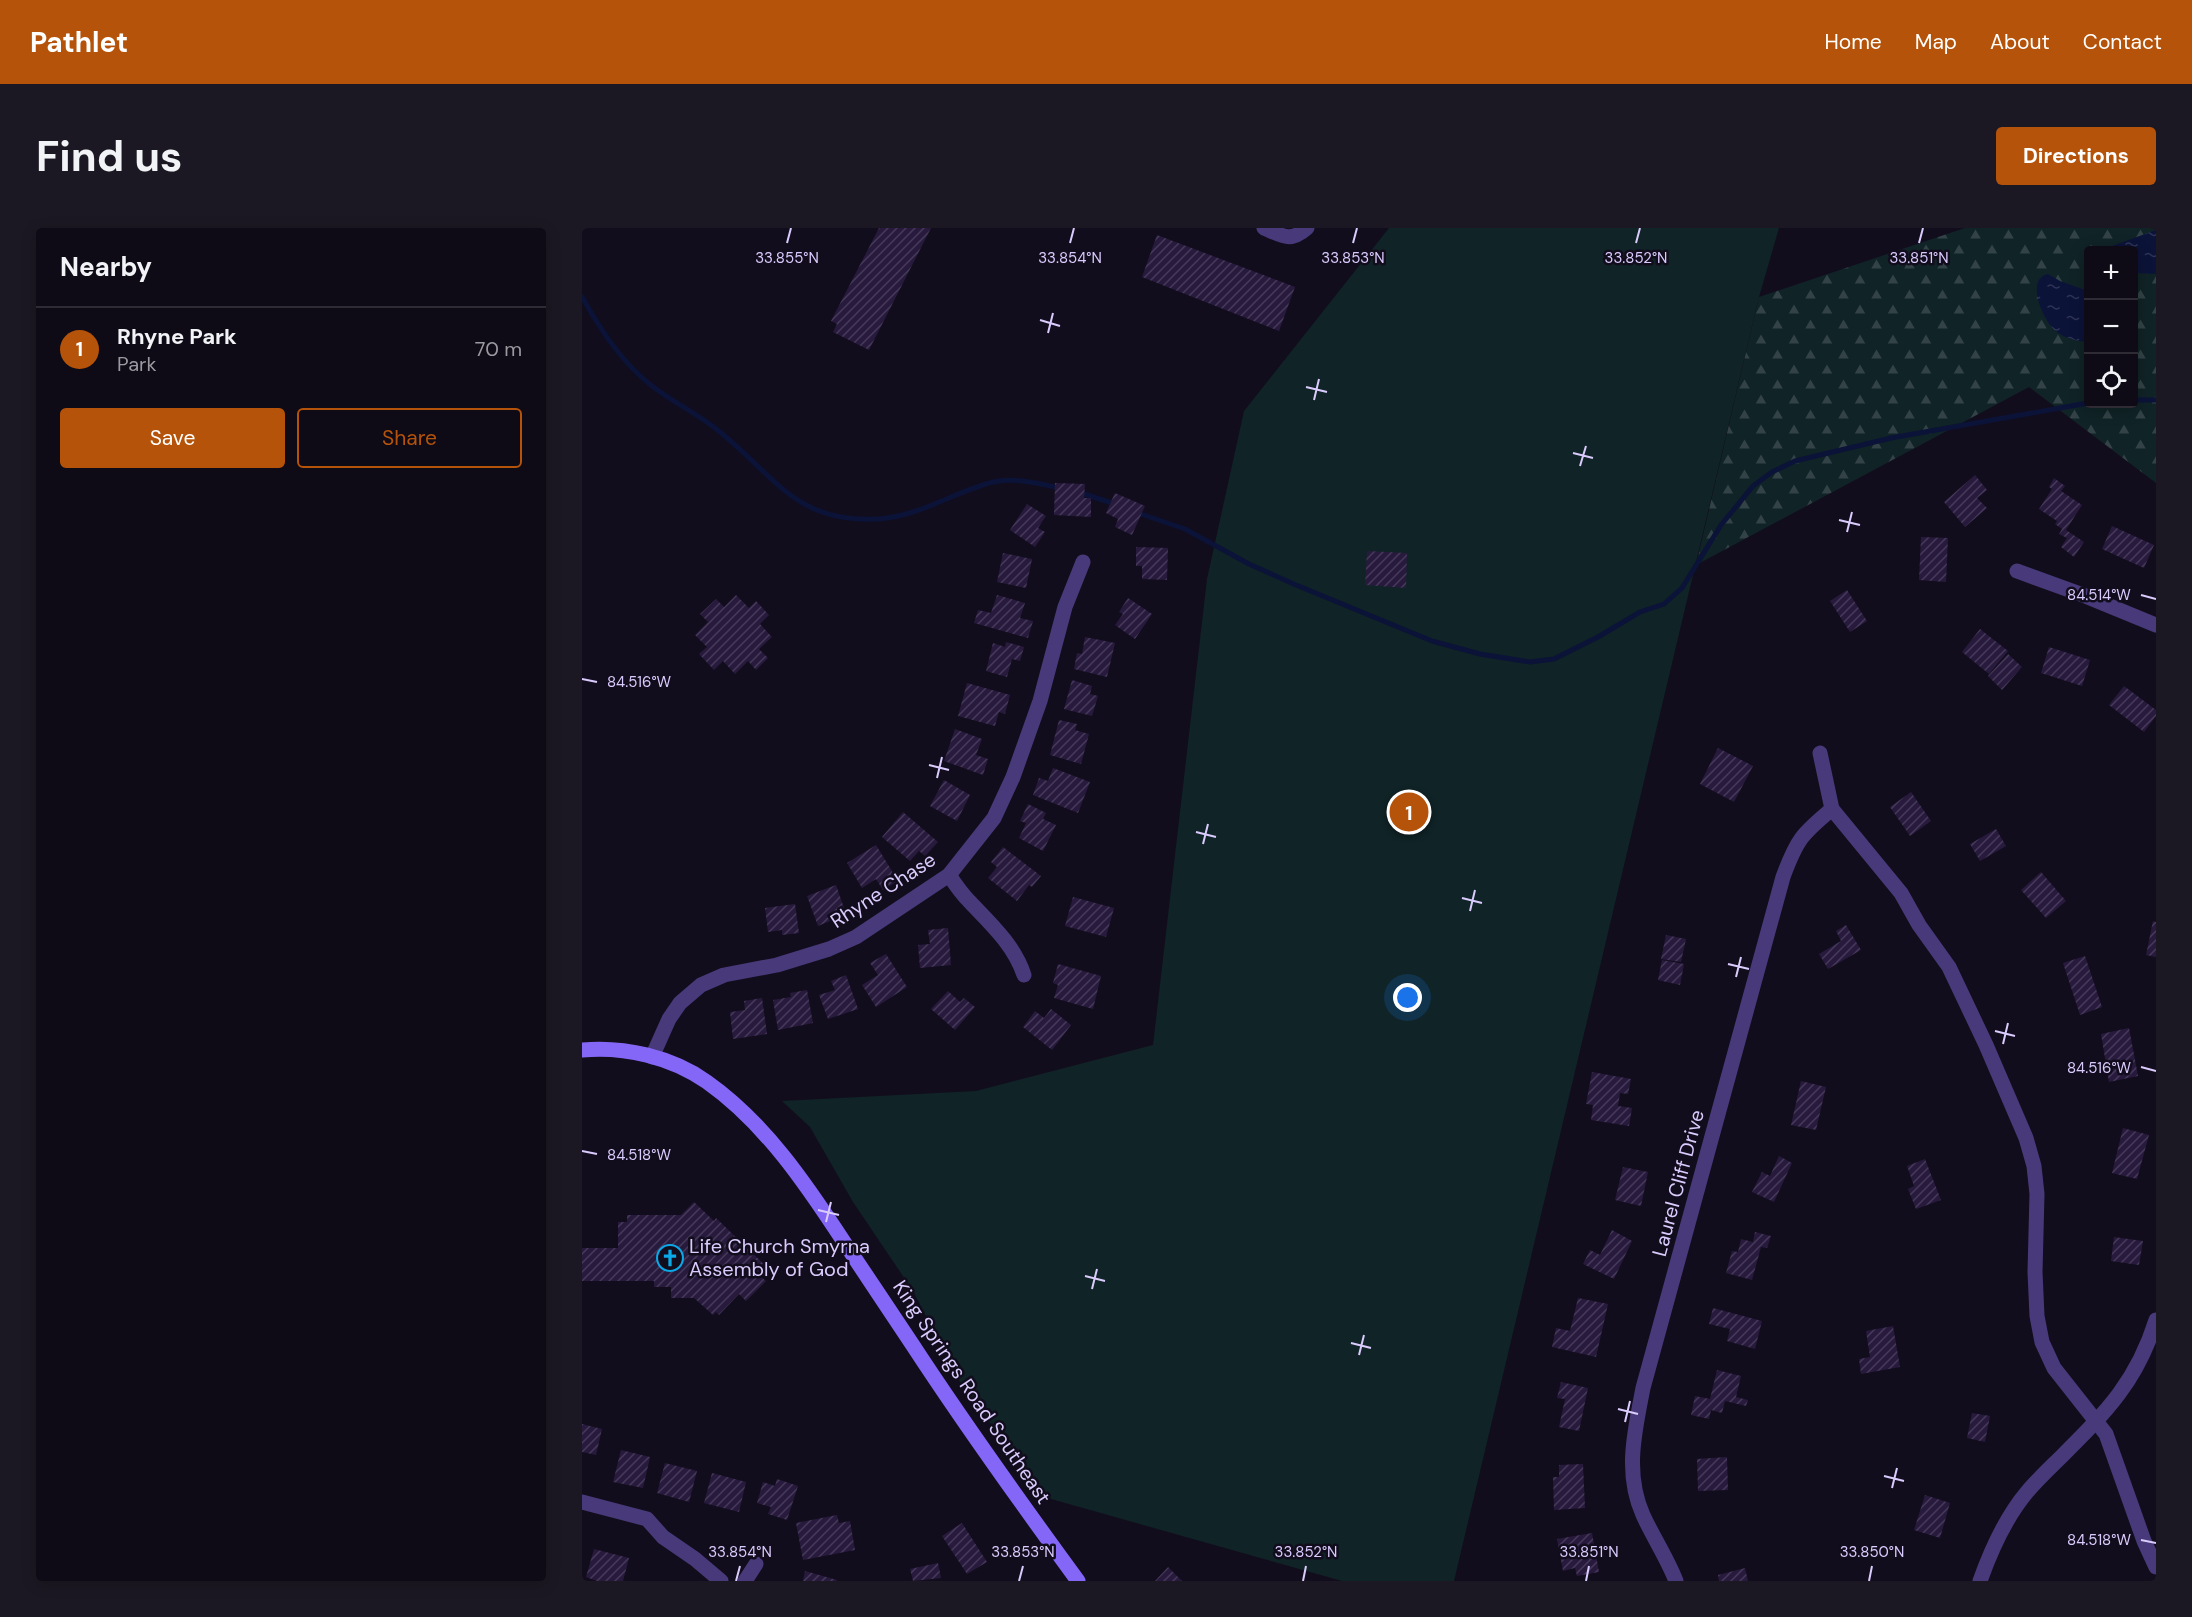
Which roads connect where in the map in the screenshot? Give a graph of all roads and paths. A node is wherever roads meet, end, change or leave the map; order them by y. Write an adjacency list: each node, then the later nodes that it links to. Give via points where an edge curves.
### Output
1 (1264, 228): 2 (street, via 1288,238 1296,237)
2 (1306, 228)
3 (1083, 562): 8 (street, Rhyne Chase, via 1065,607 1040,701 1013,777 994,818)
4 (2017, 571): 5 (street)
5 (2156, 625)
6 (1820, 753): 7 (street)
7 (1833, 808): 13 (street, via 1901,893 1949,967 1986,1045 2034,1166 2035,1272 2042,1342 2054,1368); 20 (street, Laurel Cliff Drive, via 1800,838 1783,877 1643,1388 1633,1443 1632,1478 1643,1514)
8 (949, 875): 9 (street, via 1007,943 1020,961); 11 (street, Rhyne Chase, via 885,919 829,949 711,980 680,1003)
9 (1024, 975)
10 (582, 1050): 11 (street, King Springs Road Southeast, via 615,1049)
11 (652, 1057): 19 (street, King Springs Road Southeast, via 689,1071 720,1091 791,1166 971,1433)
12 (2156, 1320): 13 (street, via 2142,1359 2125,1389)
13 (2097, 1421): 16 (street, via 2106,1434); 21 (street, via 2027,1492 1999,1536)
14 (582, 1502): 17 (street, via 647,1519 663,1537)
15 (756, 1564): 18 (street)
16 (2156, 1567)
17 (721, 1581)
18 (745, 1581)
19 (1078, 1581)
20 (1676, 1581)
21 (1980, 1581)

